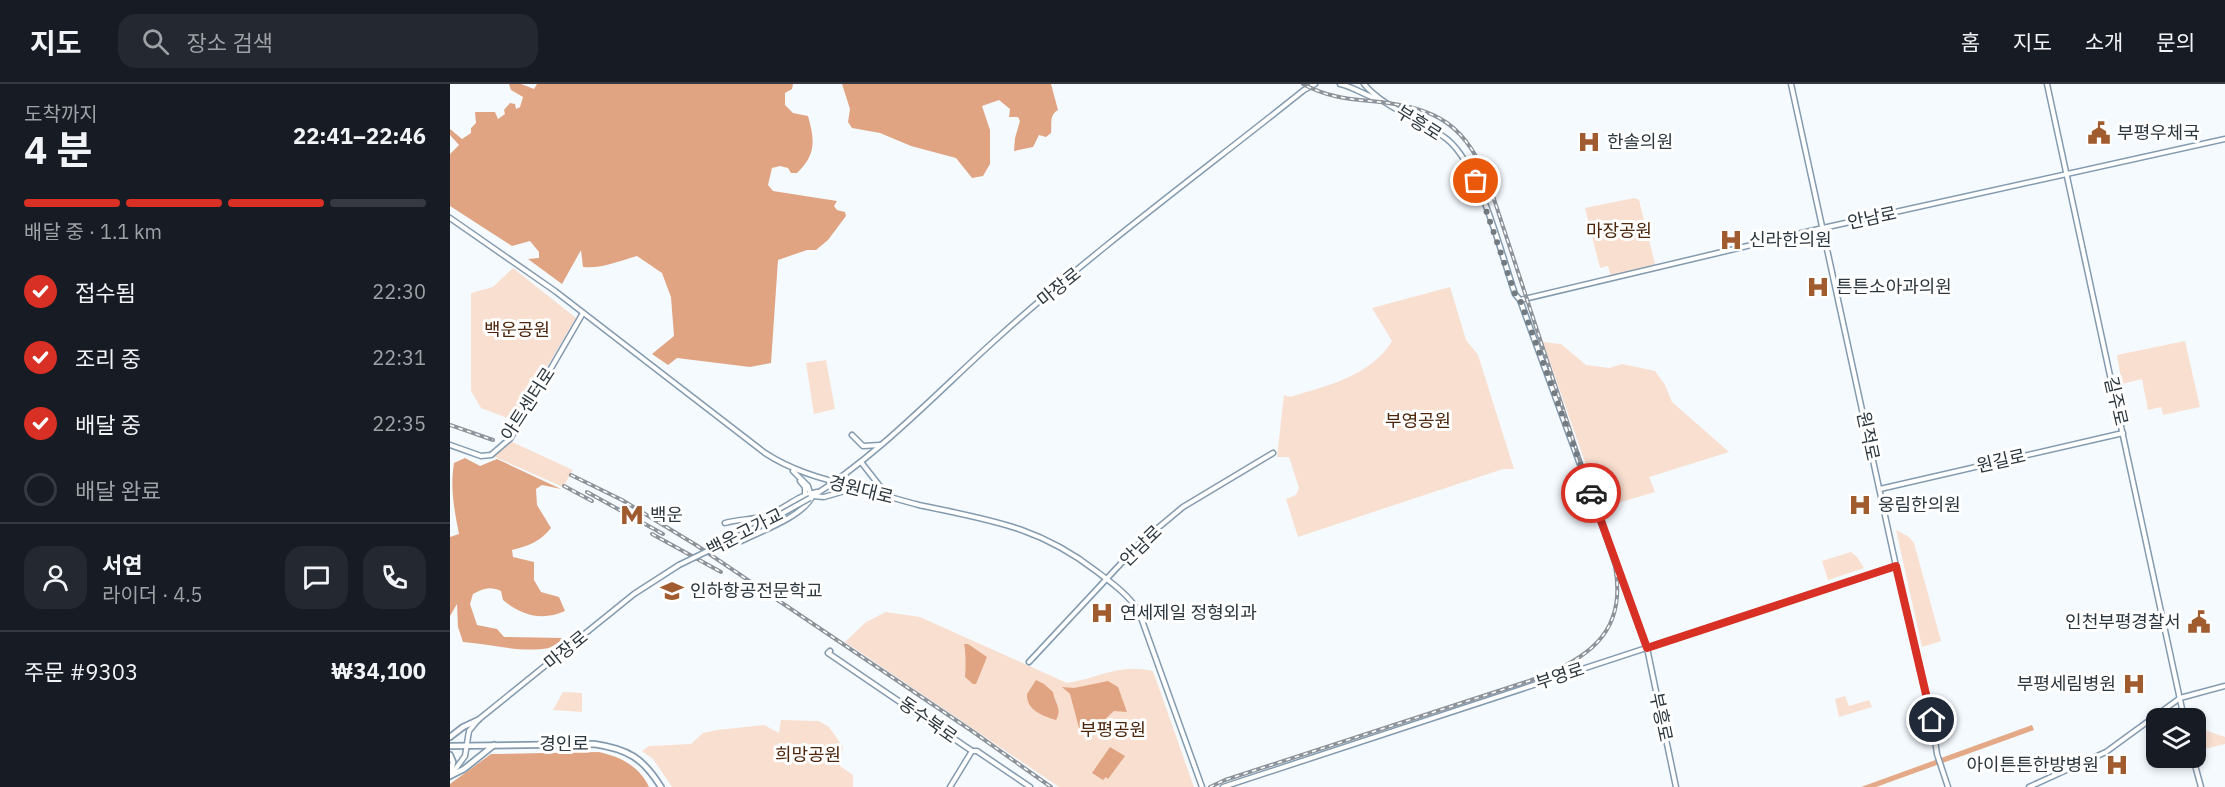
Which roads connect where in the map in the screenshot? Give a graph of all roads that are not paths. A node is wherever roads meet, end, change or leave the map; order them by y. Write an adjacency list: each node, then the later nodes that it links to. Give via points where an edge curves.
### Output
1 (1315, 84): 16 (main road, 마장로, via 1057,288)
2 (1340, 84): 6 (main road)
3 (1364, 84): 6 (main road, 부흥로)
4 (1791, 84): 10 (main road, 원적로)
5 (2047, 84): 8 (main road, 길주로)
6 (1383, 100): 11 (main road, 부흥로, via 1439,133 1466,160)
7 (2225, 139): 8 (main road, 안남로)
8 (2066, 175): 10 (main road, 안남로); 13 (main road, 길주로)
9 (450, 218): 12 (main road, 경원대로)
10 (1823, 228): 11 (main road, 안남로); 22 (main road, 원적로)
11 (1520, 300): 31 (main road, 부흥로)
12 (583, 313): 15 (main road, 아트센터로, bridge, via 510,439 481,456); 19 (main road, 경원대로)
13 (2123, 434): 22 (main road, 원길로); 35 (main road, 길주로)
14 (852, 435): 16 (main road, via 863,446)
15 (450, 445)
16 (880, 445): 18 (main road, 마장로)
17 (1273, 453): 30 (main road, 안남로, via 1183,507 1141,542)
18 (861, 462): 20 (main road, 마장로); 25 (main road)
19 (790, 469): 20 (main road, 경원대로); 23 (main road, via 805,488); 24 (main road, via 808,486)
20 (835, 482): 21 (main road, 경원대로); 24 (main road, 마장로)
21 (857, 488): 24 (main road, via 824,497); 25 (main road, 경원대로)
22 (1880, 489): 29 (main road, 원적로)
23 (805, 494): 24 (main road); 26 (main road, via 768,515)
24 (811, 496): 27 (main road, via 808,504 790,516); 28 (main road, 백운고가교, bridge)
25 (887, 496): 30 (main road, 경원대로, via 997,520 1046,539)
26 (725, 523)
27 (739, 542)
28 (679, 565): 38 (main road, 마장로, via 634,594)
29 (1896, 566): 31 (main road, 부영로); 55 (main road, 원적로, via 1937,754)
30 (1107, 579): 33 (main road, 안남로); 52 (main road, 경원대로, via 1139,612)
31 (1647, 648): 53 (main road, 부영로); 54 (main road, 부흥로)
32 (830, 651): 44 (main road, 동수북로)
33 (1029, 662)
34 (2225, 686): 35 (main road)
35 (2180, 698): 36 (main road); 37 (main road, 길주로)
36 (2167, 708)
37 (2182, 708)
38 (478, 720): 40 (main road); 41 (main road, 마장로, via 469,730)
39 (2146, 723): 48 (main road, via 2106,753)
40 (450, 737)
41 (467, 745): 42 (main road, 경인로); 43 (main road, 경인로); 47 (main road, 마장로, via 465,756)
42 (495, 745): 47 (main road); 49 (main road, 경인로, via 594,744 618,748 638,759)
43 (450, 746)
44 (972, 751): 50 (main road); 51 (main road, 동수북로)
45 (450, 755): 47 (main road)
46 (2196, 768): 57 (main road)
47 (450, 776)
48 (2039, 785): 56 (main road)
49 (661, 787)
50 (950, 787)
51 (1030, 787)
52 (1202, 787)
53 (1223, 787)
54 (1676, 787)
55 (1948, 787)
56 (2029, 787)
57 (2201, 787)

